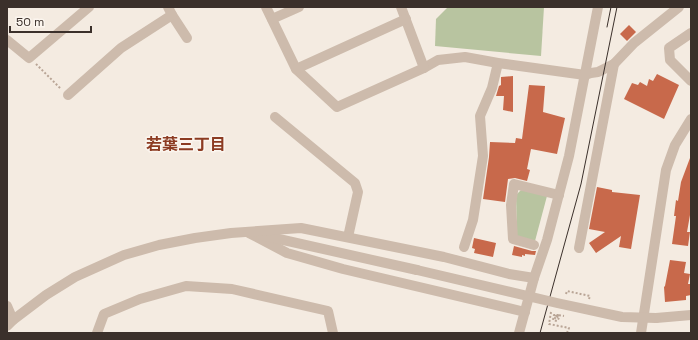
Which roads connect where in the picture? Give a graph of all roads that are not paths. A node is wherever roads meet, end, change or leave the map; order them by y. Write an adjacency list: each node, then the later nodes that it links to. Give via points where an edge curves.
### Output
1 (89, 7): 12 (street, via 29,58)
2 (266, 7): 8 (street)
3 (299, 7): 8 (street)
4 (401, 7): 9 (street)
5 (598, 7): 17 (street)
6 (679, 7): 14 (street, via 634,43)
7 (170, 11): 11 (street); 19 (street, via 121,48)
8 (272, 19): 16 (street)
9 (406, 19): 15 (street); 16 (street)
10 (691, 33): 18 (street, via 669,48 670,60)
11 (186, 38)
12 (7, 40)
13 (498, 63): 15 (street, via 465,57 438,60); 17 (street); 26 (street, via 492,88 480,116 483,156 473,220)
14 (614, 64): 17 (street); 27 (street)
15 (424, 68): 16 (street, via 337,107)
16 (296, 69)
17 (585, 75): 22 (street)
18 (691, 81)
19 (68, 95)
20 (275, 117): 24 (street, via 354,183 358,192)
21 (691, 119): 36 (street, via 675,145 666,170)
22 (559, 195): 25 (street, via 514,184 511,205 513,239); 28 (street, via 548,240)
23 (249, 233): 24 (street, via 301,228); 30 (street, via 301,257); 31 (street, bridge, via 622,317); 32 (street, via 194,238 124,255 75,277 46,295)
24 (348, 237): 28 (street)
25 (534, 245)
26 (464, 247)
27 (579, 248)
28 (534, 278): 30 (street)
29 (7, 306): 32 (street)
30 (525, 312): 35 (street)
31 (691, 315)
32 (10, 323)
33 (97, 333): 34 (street, via 104,314 140,299 186,286 232,289 328,311)
34 (333, 333)
35 (519, 333)
36 (642, 333)

